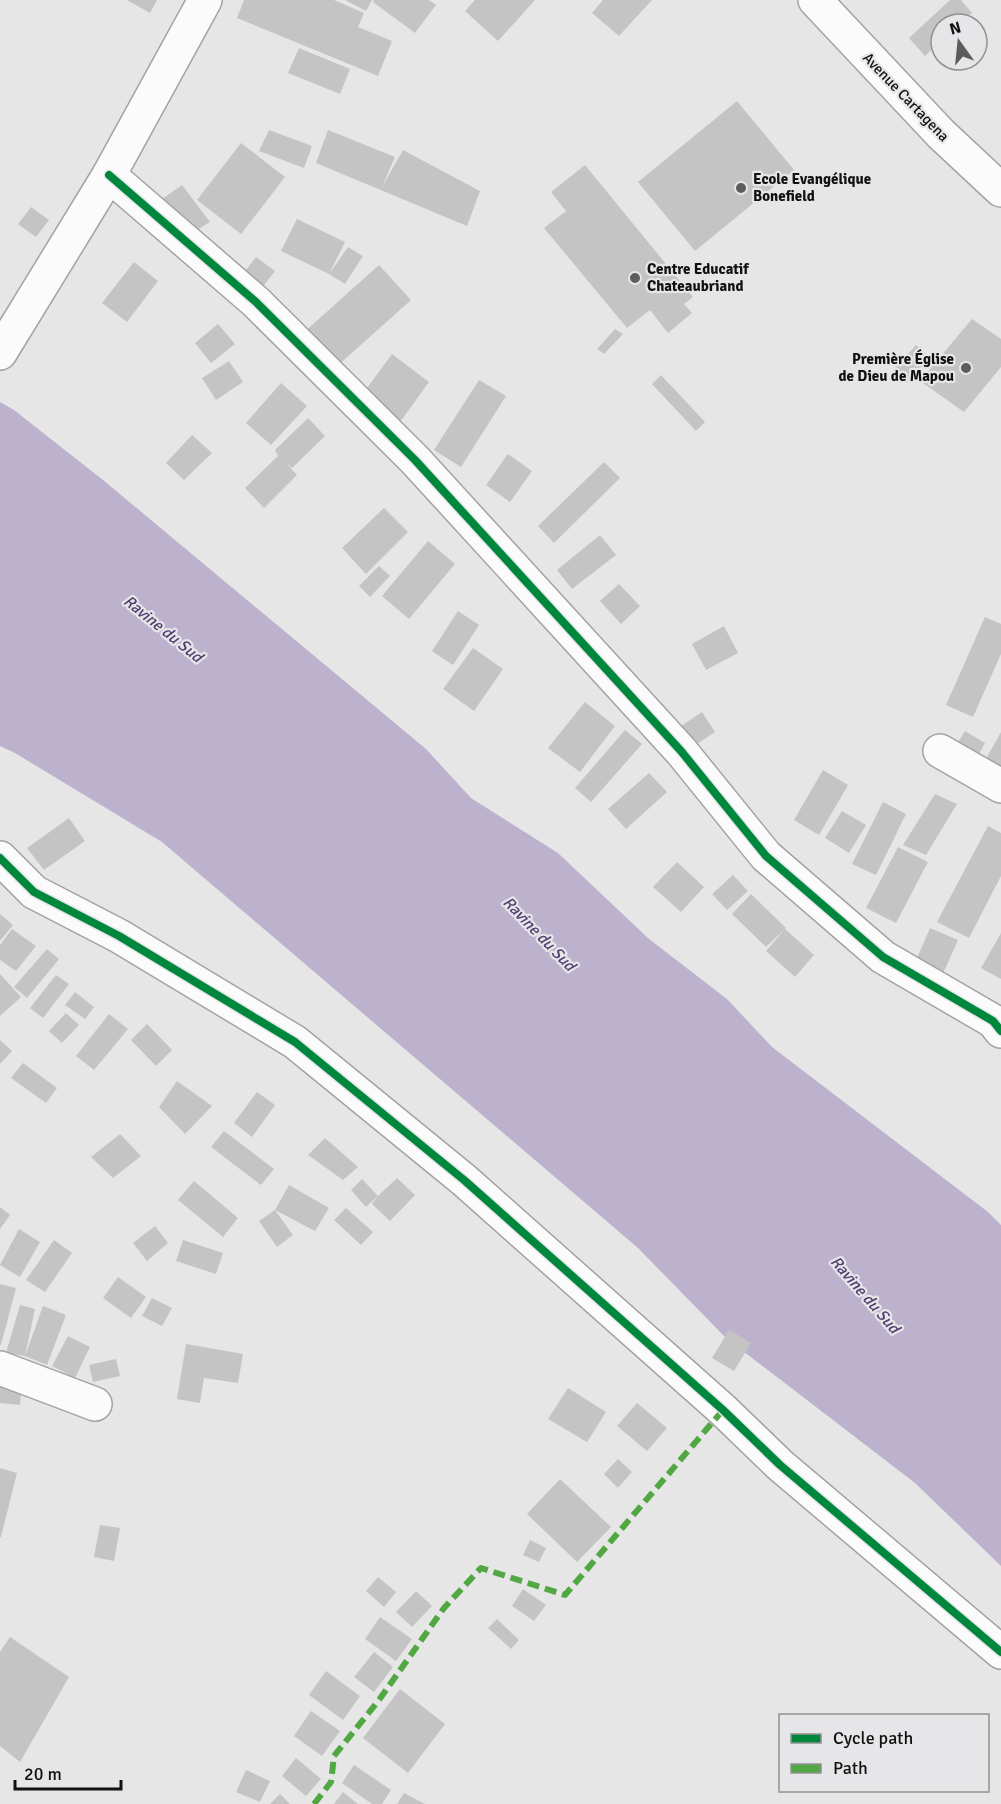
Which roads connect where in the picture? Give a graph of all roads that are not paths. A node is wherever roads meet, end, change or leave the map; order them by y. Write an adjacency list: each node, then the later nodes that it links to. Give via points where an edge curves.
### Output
1 (205, 0): 3 (street)
2 (815, 0): 4 (street, Avenue Cartagena, via 940,134)
3 (109, 175): 5 (street); 9 (street, via 256,302 415,460 681,751 766,856 883,957)
4 (1001, 190)
5 (0, 352)
6 (940, 752): 7 (street)
7 (1001, 786)
8 (0, 858): 12 (street, via 34,892 119,936 295,1042 464,1180 780,1465)
9 (998, 1026)
10 (0, 1368): 11 (street)
11 (95, 1404)
12 (1001, 1652)

